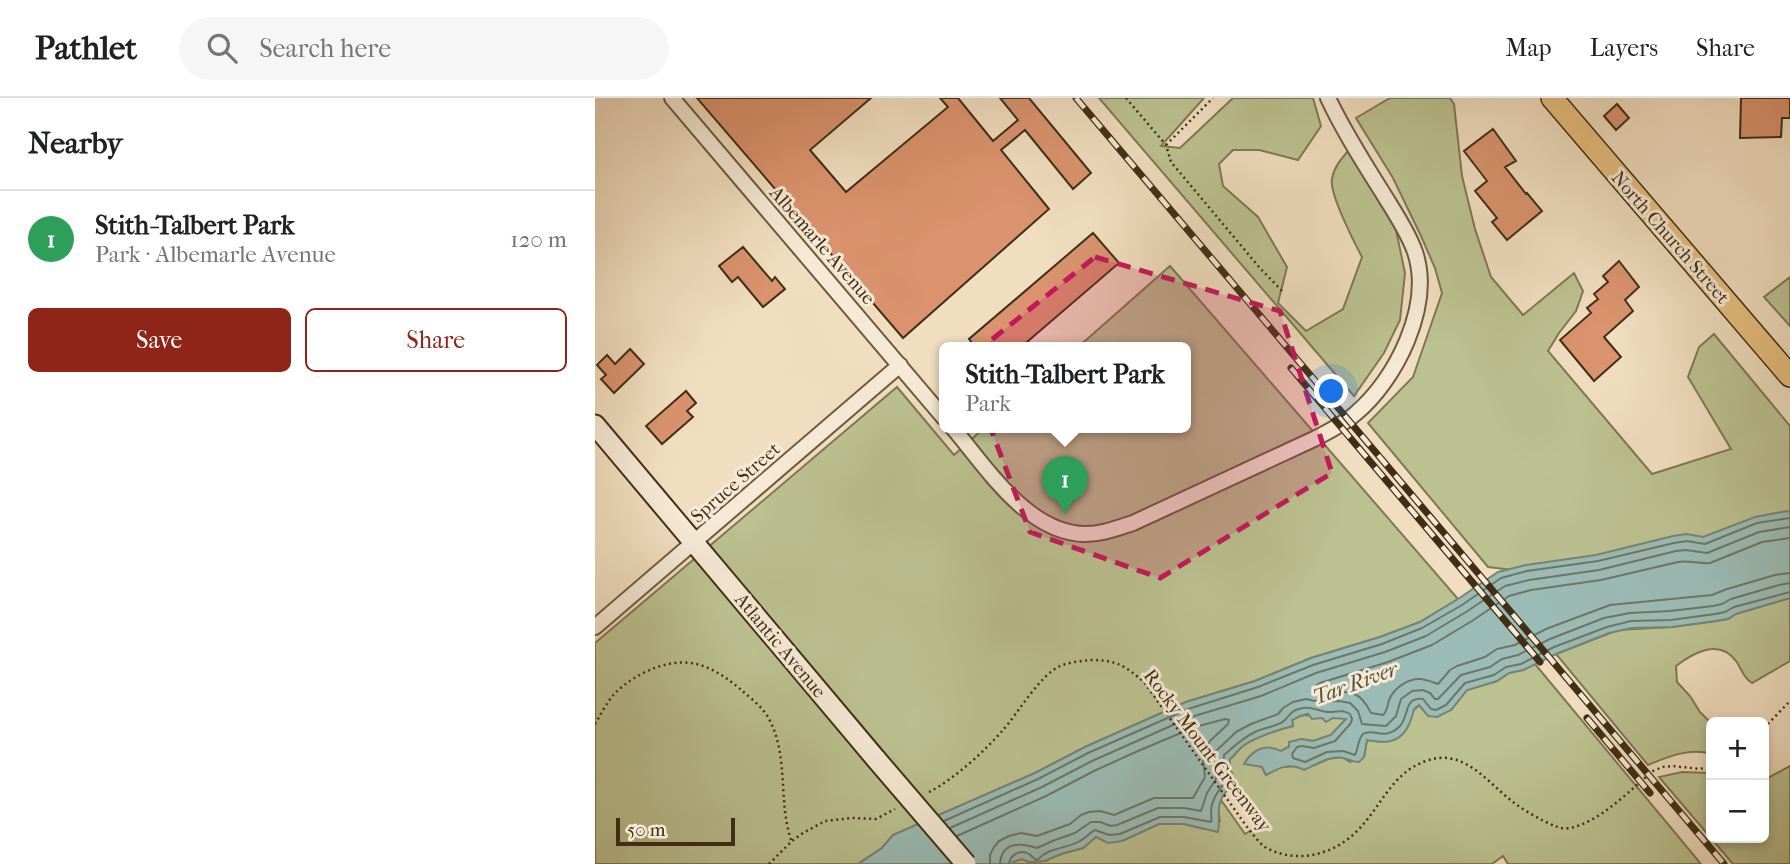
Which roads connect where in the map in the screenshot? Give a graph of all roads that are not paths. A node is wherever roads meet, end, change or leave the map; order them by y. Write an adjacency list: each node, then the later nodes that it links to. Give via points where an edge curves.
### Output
1 (672, 98): 4 (street, Albemarle Avenue)
2 (1328, 98): 8 (street, via 1401,222 1419,274 1418,301 1403,351 1356,414 1335,429 1133,523 1084,534 1054,527 1028,511)
3 (1552, 98): 5 (main road, North Church Street)
4 (900, 365): 6 (street, Albemarle Avenue); 9 (street, Spruce Street)
5 (1790, 376)
6 (939, 412)
7 (595, 425): 9 (main road, Atlantic Avenue)
8 (957, 433)
9 (695, 542): 10 (street, Spruce Street); 11 (main road, Atlantic Avenue, bridge)
10 (595, 628)
11 (966, 864)

